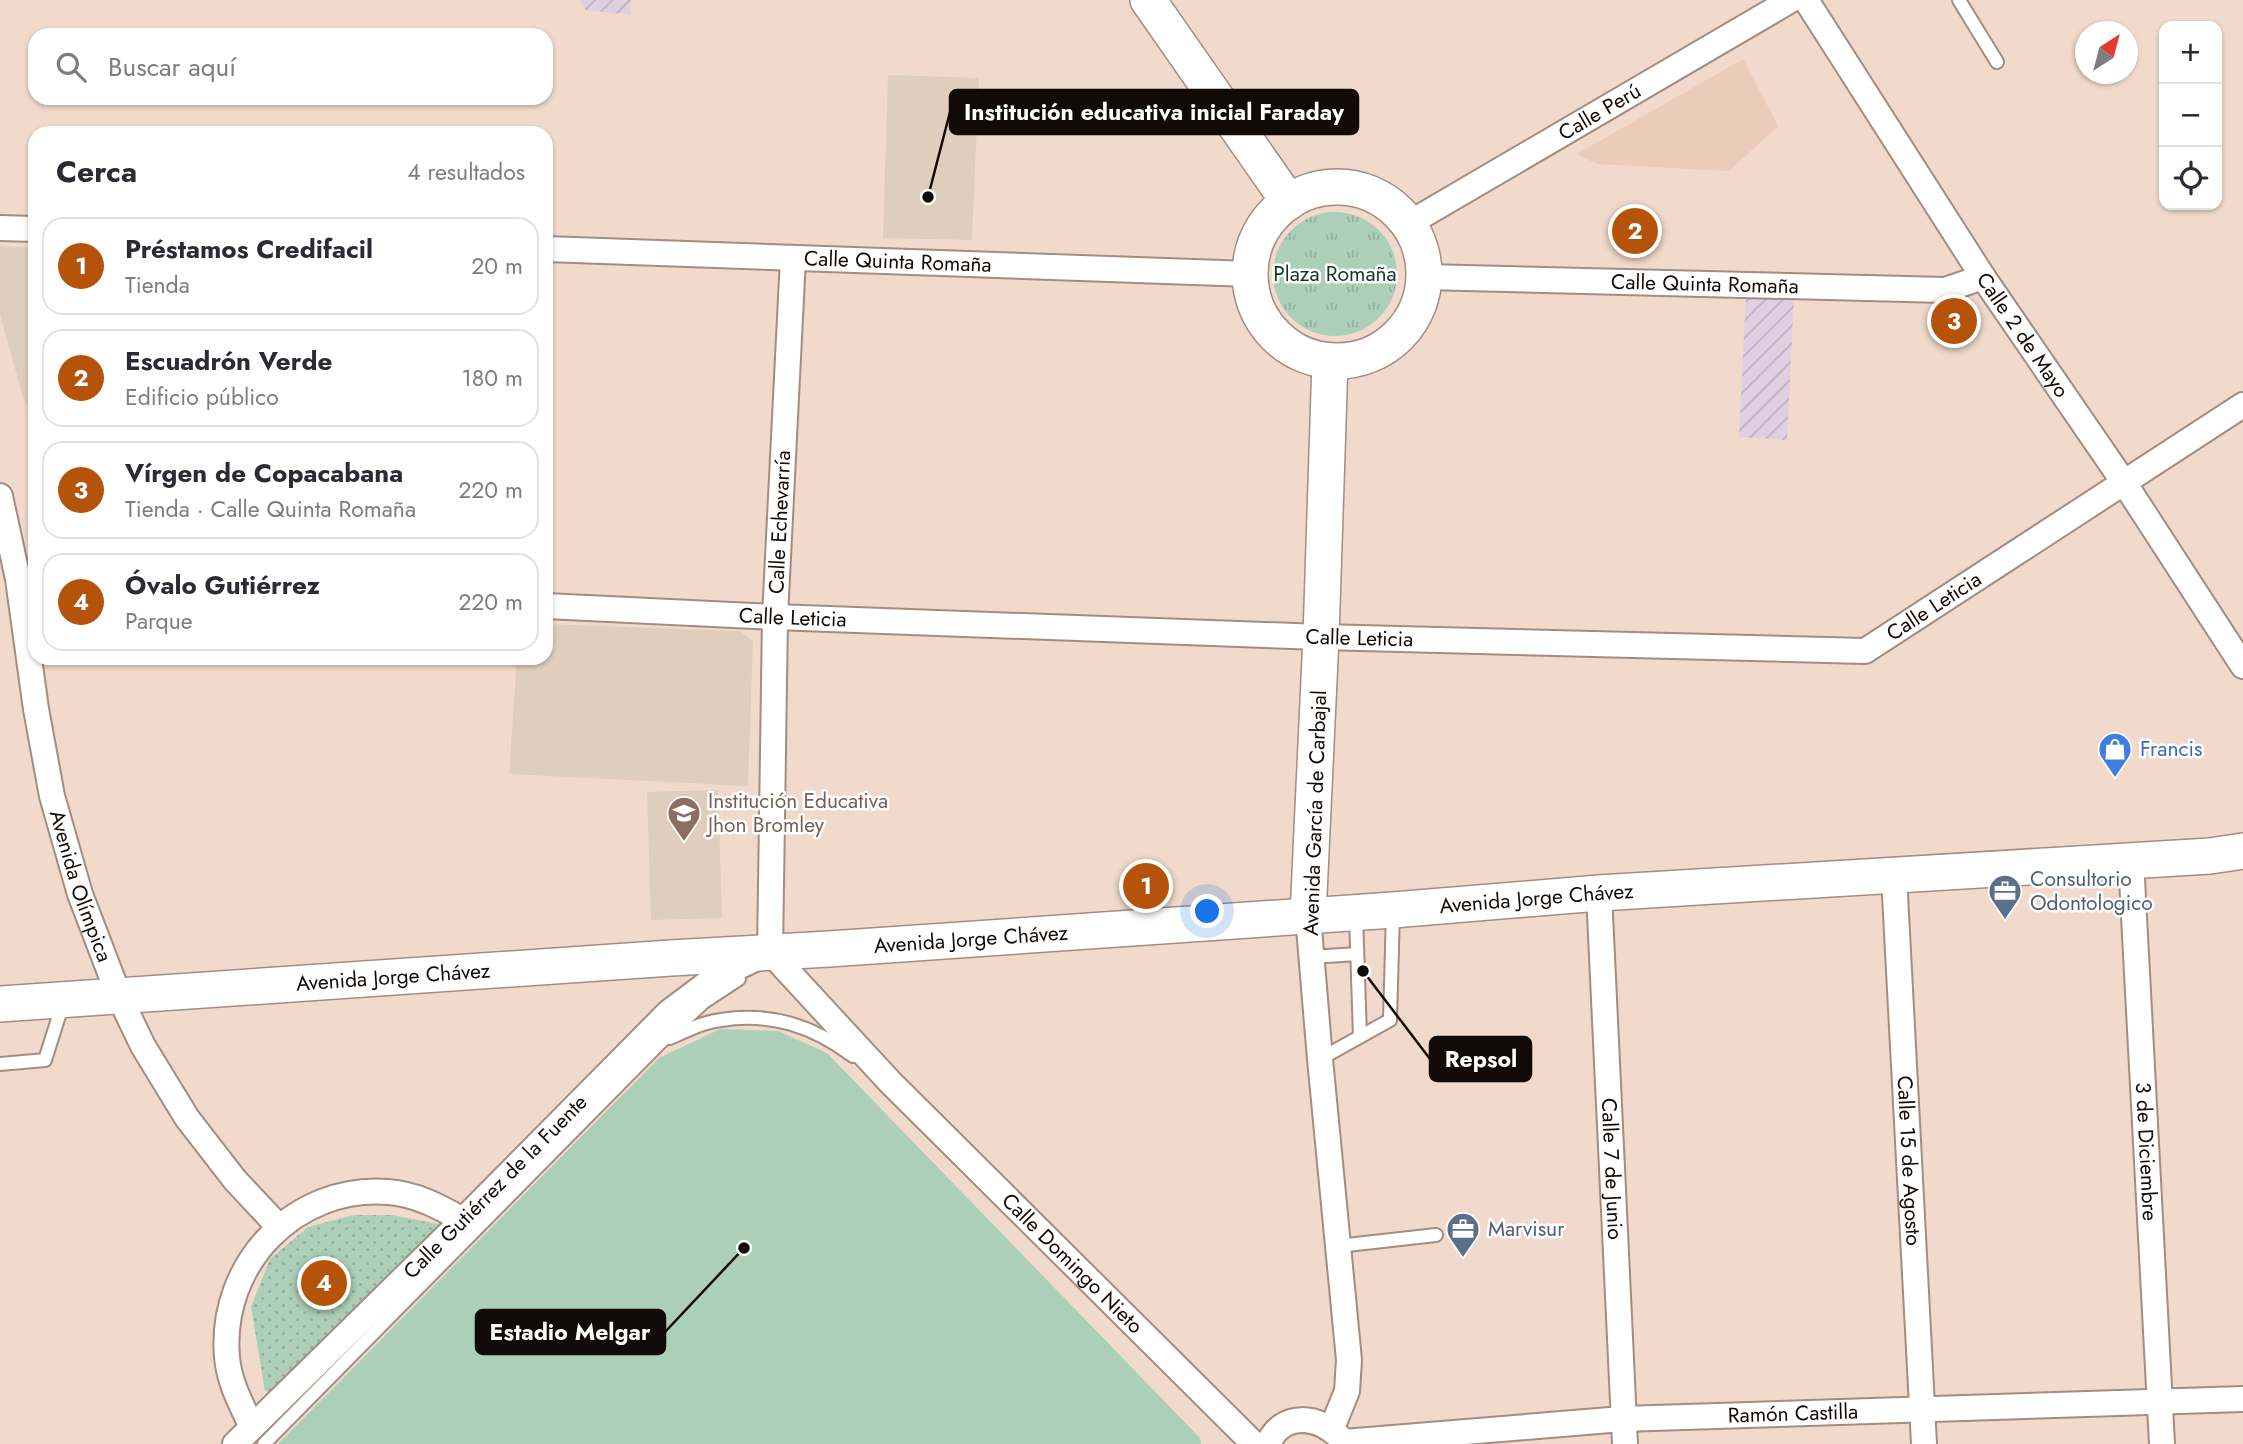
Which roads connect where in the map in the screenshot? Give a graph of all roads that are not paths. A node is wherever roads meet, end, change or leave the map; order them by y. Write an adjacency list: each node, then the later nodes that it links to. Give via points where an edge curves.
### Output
1 (1148, 0): 6 (main road)
2 (1791, 0): 7 (street, Calle Perú)
3 (1806, 0): 14 (street, Calle 2 de Mayo)
4 (1959, 0): 5 (lane)
5 (1997, 62)
6 (1289, 202): 7 (main road, via 1313,190 1339,187 1366,192 1390,205); 12 (main road, via 1268,221 1255,246)
7 (1408, 223): 13 (main road, via 1420,247)
8 (0, 228): 9 (street)
9 (28, 229)
10 (553, 249): 11 (street, Calle Quinta Romaña)
11 (793, 258): 12 (street, Calle Quinta Romaña); 22 (street, Calle Echevarría)
12 (1250, 274): 15 (main road, via 1254,300 1265,323 1282,342 1304,355)
13 (1425, 277): 14 (street, Calle Quinta Romaña, via 1945,290); 15 (main road, via 1420,302 1406,328 1385,348 1359,359)
14 (1983, 277): 17 (street, Calle 2 de Mayo)
15 (1330, 361): 23 (main road, Avenida García de Carbajal)
16 (2243, 405): 17 (street, Calle Leticia)
17 (2125, 484): 23 (street, Calle Leticia, via 1864,651); 25 (street, Calle 2 de Mayo)
18 (0, 496): 19 (street, Avenida Olímpica)
19 (26, 580): 20 (street, Avenida Olímpica)
20 (28, 606)
21 (553, 606): 22 (street, Calle Leticia)
22 (775, 617): 23 (street, Calle Leticia); 34 (street, Calle Echevarría)
23 (1321, 636): 32 (main road, Avenida García de Carbajal)
24 (33, 665): 36 (street, Avenida Olímpica, via 52,796 80,894)
25 (2243, 666)
26 (2243, 851): 27 (main road, Avenida Jorge Chávez)
27 (2131, 860): 28 (main road, Avenida Jorge Chávez); 49 (street, 3 de Diciembre)
28 (1894, 876): 29 (main road, Avenida Jorge Chávez); 50 (street, Calle 15 de Agosto)
29 (1600, 893): 30 (main road, Avenida Jorge Chávez); 51 (street, Calle 7 de Junio)
30 (1393, 910): 31 (main road, Avenida Jorge Chávez); 39 (lane, via 1390,1020)
31 (1356, 912): 32 (main road, Avenida Jorge Chávez); 33 (lane)
32 (1308, 916): 34 (main road, Avenida Jorge Chávez); 35 (street, Avenida García de Carbajal)
33 (1357, 954): 35 (lane); 39 (lane)
34 (774, 956): 36 (main road, Avenida Jorge Chávez); 40 (lane, Avenida Jorge Chávez, via 704,1002); 43 (street, Calle Domingo Nieto); 44 (street, Calle Gutiérrez de la Fuente, via 713,979 669,1012)
35 (1311, 957): 41 (street, Avenida García de Carbajal)
36 (119, 996): 37 (main road, Avenida Jorge Chávez); 45 (street, Avenida Olímpica, via 187,1118)
37 (64, 999): 38 (main road, Avenida Jorge Chávez); 42 (lane, via 45,1060)
38 (0, 1004)
39 (1360, 1037): 41 (lane)
40 (660, 1043): 43 (lane, Calle Domingo Nieto, via 720,1020 760,1018 796,1024 832,1041); 52 (lane, Calle Gutiérrez de la Fuente)
41 (1320, 1059): 47 (street, Avenida García de Carbajal)
42 (0, 1064)
43 (890, 1082): 54 (street, Calle Domingo Nieto)
44 (463, 1220): 45 (street, via 428,1201 389,1192 349,1194 312,1206); 52 (street, Calle Gutiérrez de la Fuente)
45 (279, 1227): 52 (street, via 254,1254 236,1286 227,1322 227,1358)
46 (1436, 1235): 47 (lane)
47 (1338, 1246): 53 (street, Avenida García de Carbajal, via 1349,1360)
48 (2243, 1399): 49 (street, Ramón Castilla)
49 (2159, 1401): 50 (street, Ramón Castilla); 58 (street, 3 de Diciembre)
50 (1922, 1409): 51 (street, Ramón Castilla); 57 (street, Calle 15 de Agosto)
51 (1622, 1419): 53 (street, Ramón Castilla); 56 (street, Calle 7 de Junio)
52 (250, 1438)
53 (1340, 1438): 55 (street, Ramón Castilla, via 1316,1420 1298,1420 1282,1426)
54 (1254, 1444)
55 (1268, 1444)
56 (1625, 1444)
57 (1924, 1444)
58 (2162, 1444)

